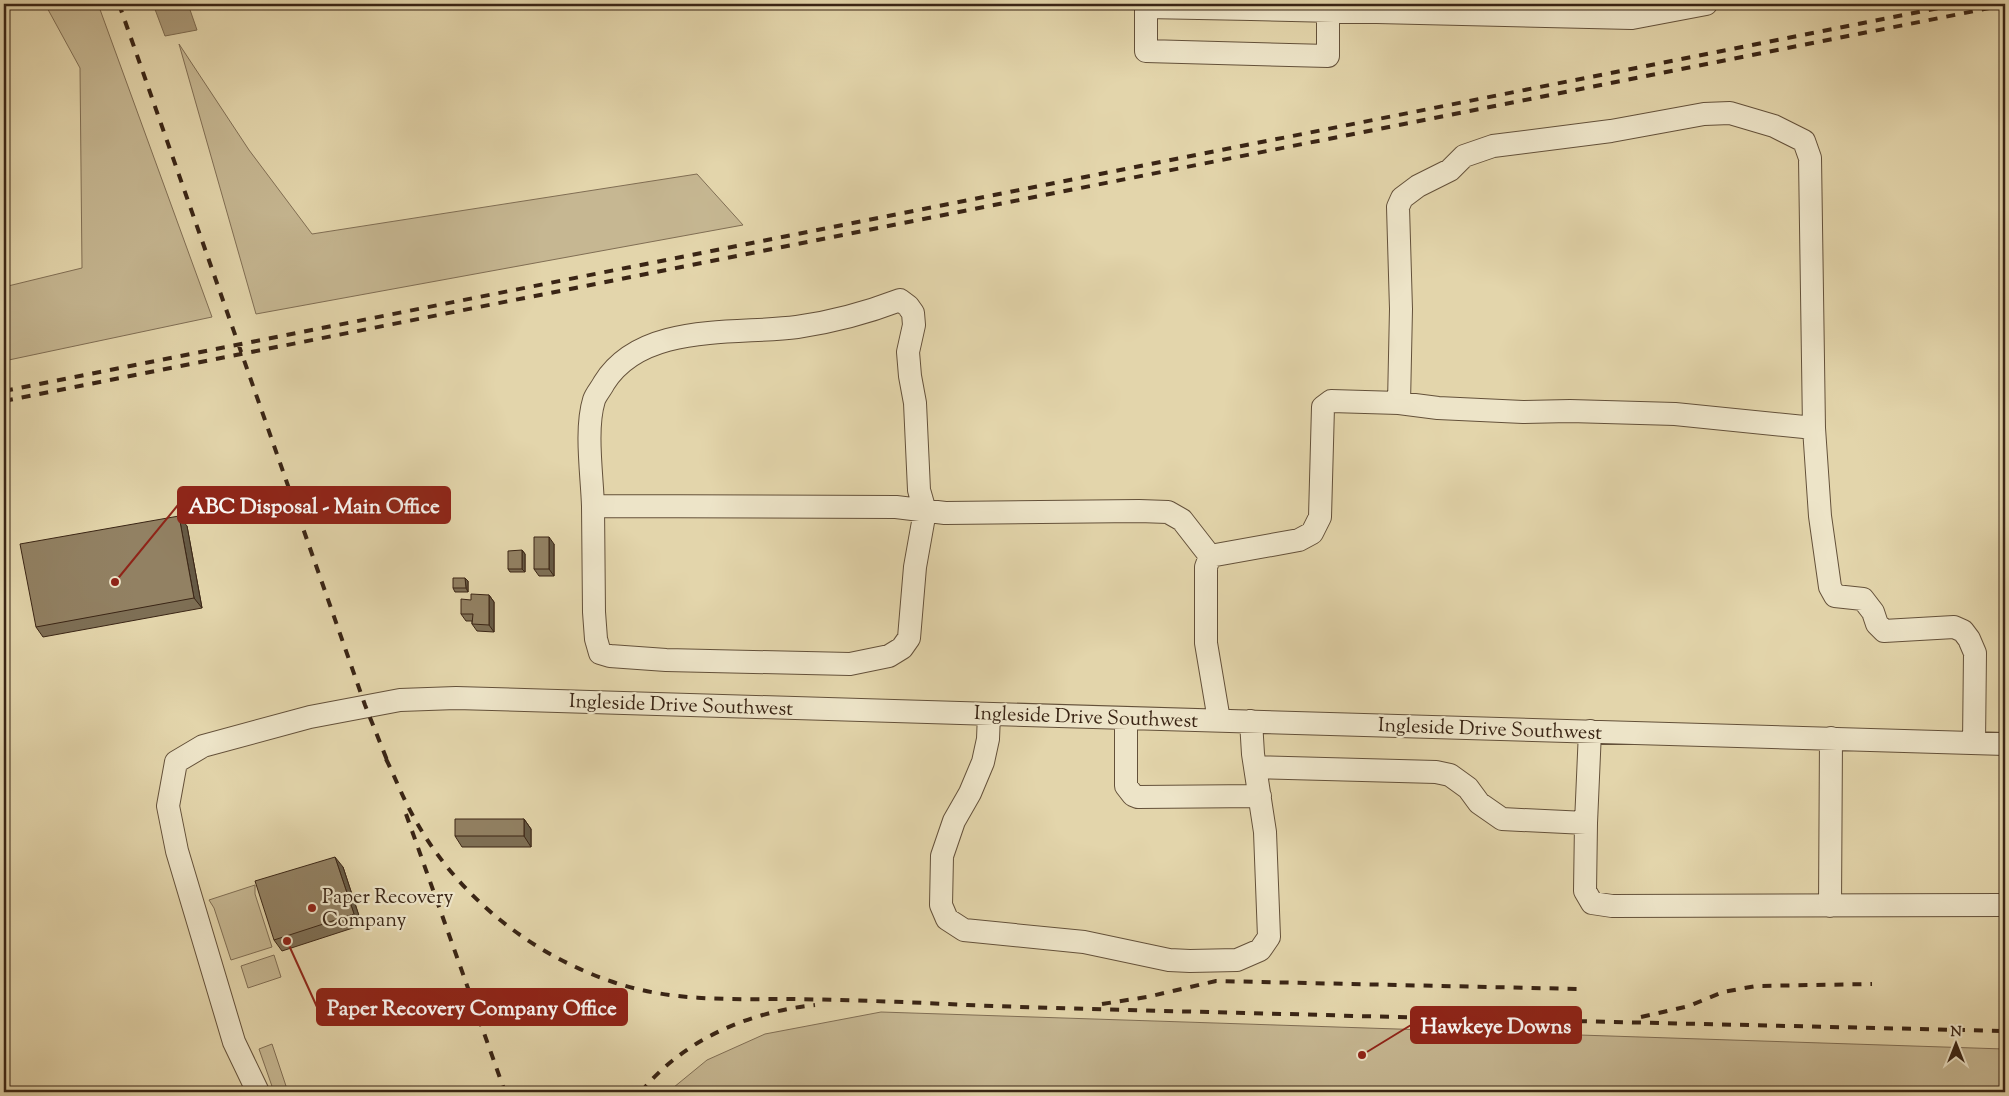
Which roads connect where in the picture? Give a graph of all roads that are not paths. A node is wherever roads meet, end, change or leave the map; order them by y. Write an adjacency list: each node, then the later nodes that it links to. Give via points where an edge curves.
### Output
1 (1706, 4): 4 (street, via 1632,18)
2 (1146, 6): 3 (street); 4 (street, via 1146,52 1328,56)
3 (1251, 6): 4 (street)
4 (1328, 10)
5 (1399, 403): 6 (street, via 1523,412 1675,414); 6 (street, via 1398,207 1402,198 1450,170 1464,156 1493,146 1611,131 1704,114 1730,113 1774,126 1804,141 1810,158); 9 (street, via 1331,401 1323,407 1320,518 1312,533 1299,540)
6 (1814, 428): 16 (street, via 1820,516 1830,587 1835,596 1863,599 1884,631 1954,627 1963,631 1975,654)
7 (592, 506): 8 (street, via 896,507); 8 (street, via 594,612 600,653 666,660 850,664 889,656 902,648 909,638 915,567); 8 (street, via 590,423 595,399 610,374 630,355 654,343 714,332 795,327 842,319 900,300 908,306 914,319 908,352 915,403 919,490)
8 (925, 511): 9 (street, via 1168,512 1182,520)
9 (1210, 556): 12 (street, via 1206,567 1206,644)
10 (990, 714): 11 (street, Ingleside Drive Southwest); 19 (street, via 983,762 954,821 942,856 941,905 947,919 964,930 1084,942 1168,960 1237,960 1260,950 1270,937); 23 (street, Ingleside Drive Southwest, via 456,698 400,700 310,717 203,746 176,762 168,806 234,1042)
11 (1126, 718): 12 (street, Ingleside Drive Southwest); 19 (street, via 1126,786 1138,797)
12 (1219, 720): 13 (street, Ingleside Drive Southwest)
13 (1251, 721): 14 (street, Ingleside Drive Southwest); 18 (street)
14 (1590, 731): 15 (street, Ingleside Drive Southwest); 20 (street)
15 (1831, 738): 16 (street, Ingleside Drive Southwest); 22 (street)
16 (1974, 743): 17 (street, Ingleside Drive Southwest)
17 (2005, 744)
18 (1255, 767): 19 (street); 20 (street, via 1436,772 1450,775 1502,819)
19 (1260, 796)
20 (1586, 824): 22 (street, via 1585,891 1592,903 1612,906)
21 (2005, 905): 22 (street)
22 (1830, 906)
23 (258, 1092)

